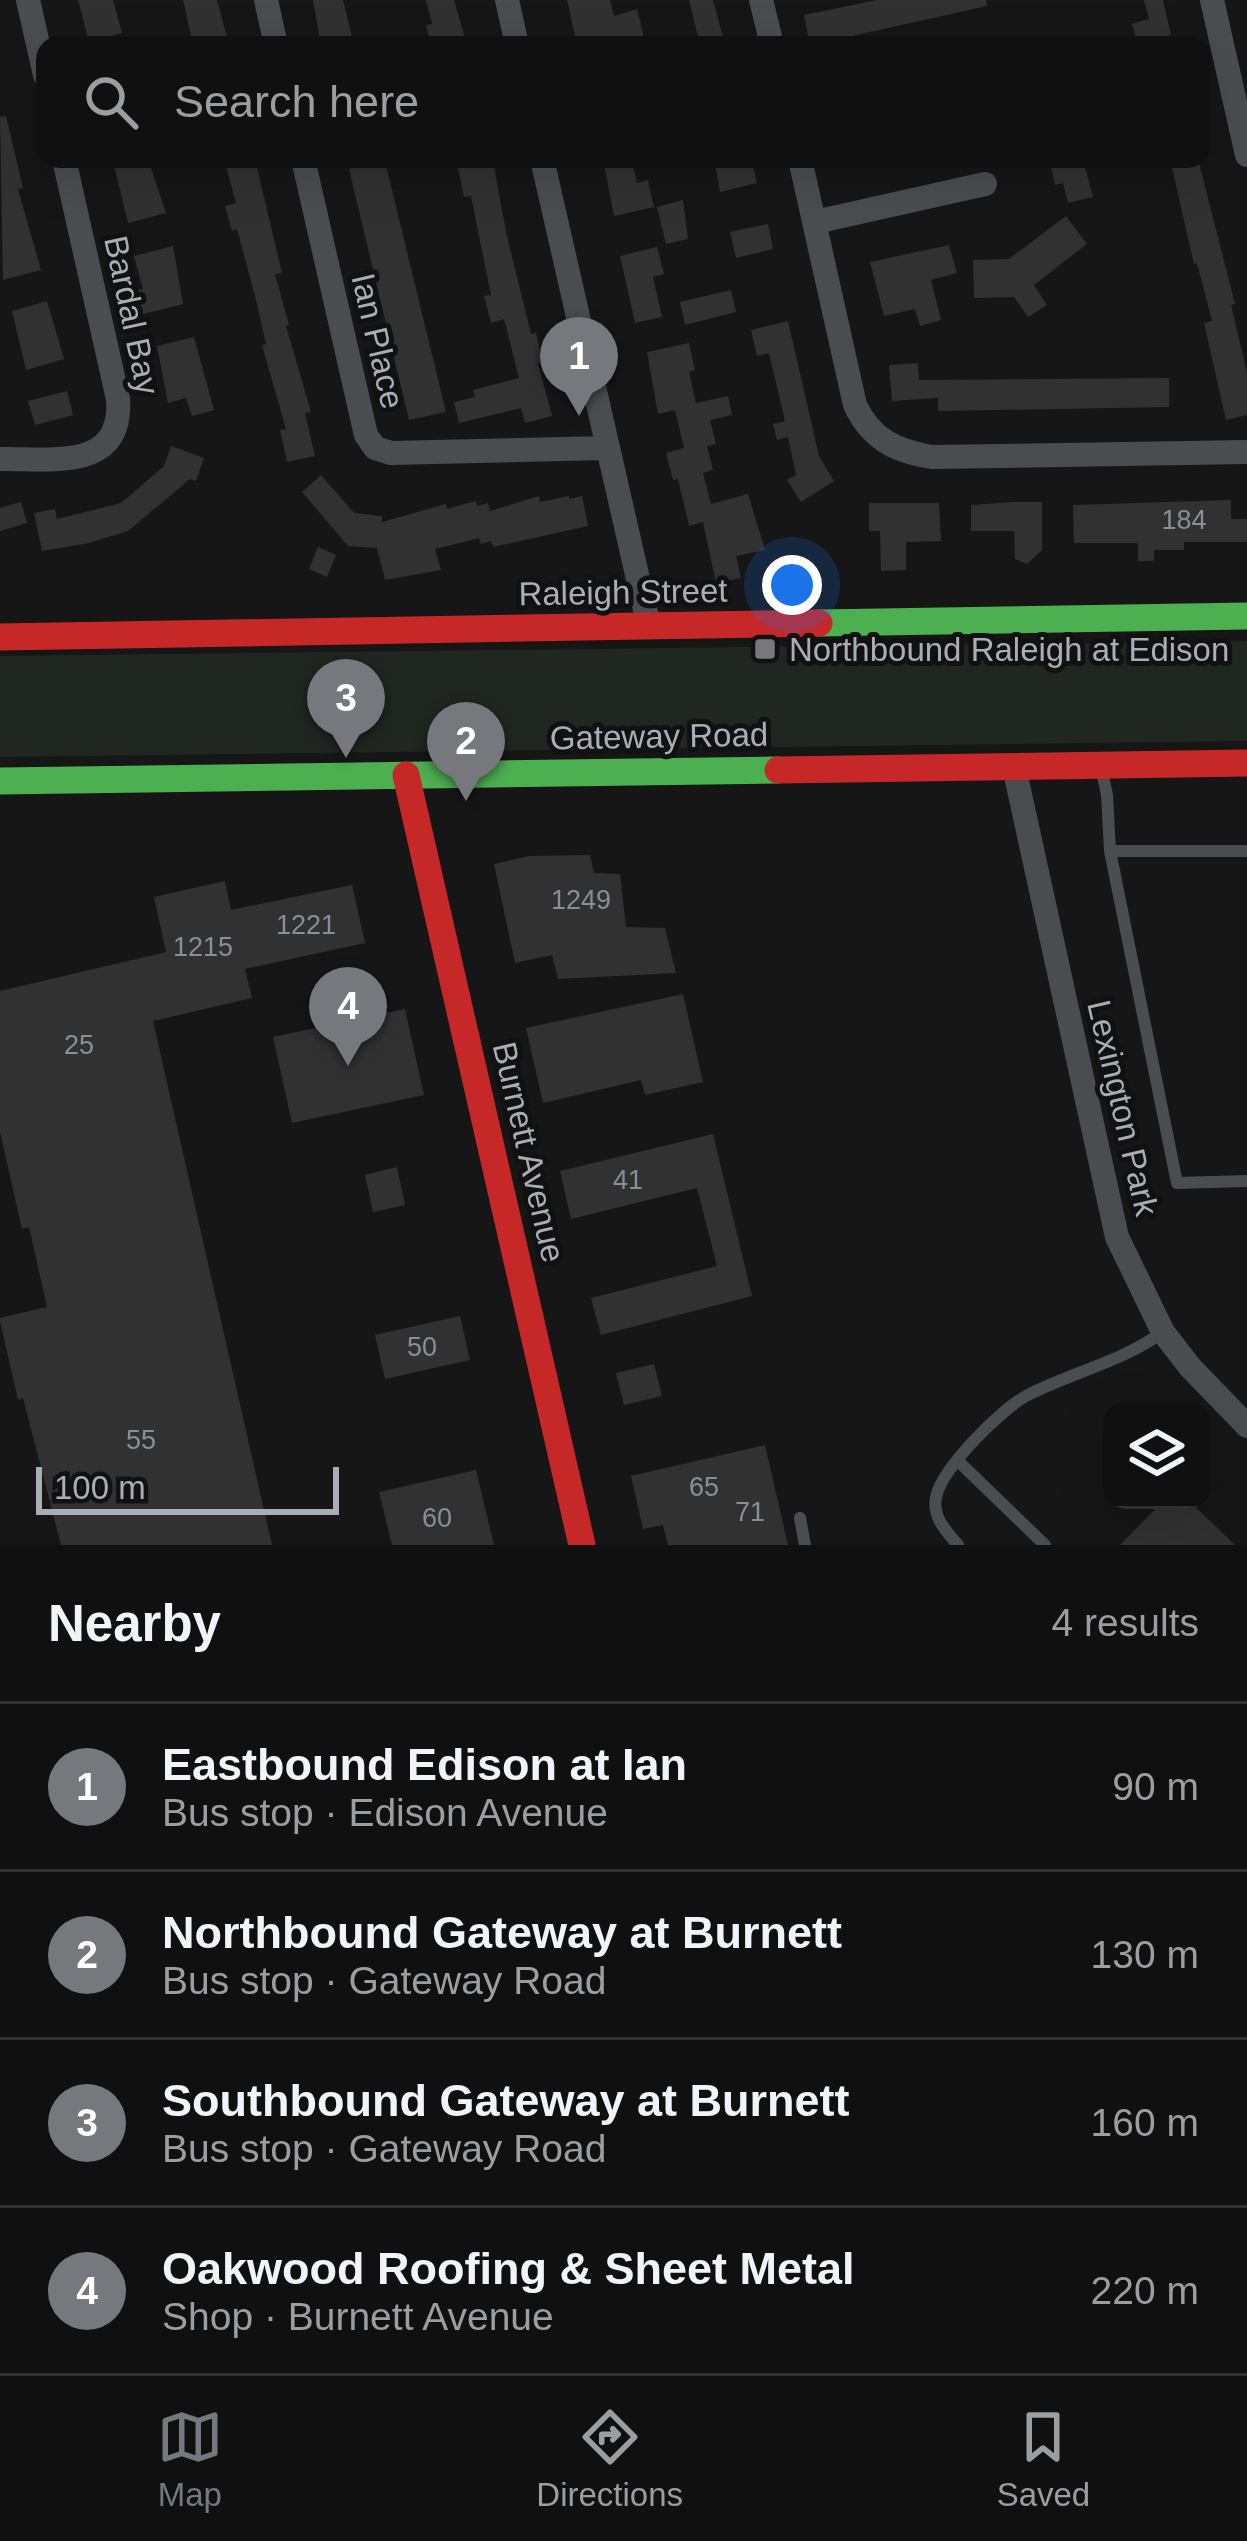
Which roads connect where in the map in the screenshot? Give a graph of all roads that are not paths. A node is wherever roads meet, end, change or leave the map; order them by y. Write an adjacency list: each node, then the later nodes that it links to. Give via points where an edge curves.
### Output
1 (28, 0): 6 (street)
2 (266, 0): 7 (street)
3 (507, 0): 8 (street)
4 (761, 0): 9 (street)
5 (1212, 0): 10 (street)
6 (36, 36)
7 (274, 36)
8 (515, 36)
9 (770, 36)
10 (1247, 155)
11 (66, 168): 19 (street, Bardal Bay, via 119,422 108,445 80,457)
12 (304, 168): 17 (street, Ian Place, via 375,448)
13 (544, 168): 17 (street)
14 (802, 168): 16 (street)
15 (985, 184): 16 (street)
16 (815, 222): 18 (street, via 855,404 880,440 932,457)
17 (607, 448): 21 (street)
18 (1247, 452)
19 (0, 459)
20 (1247, 616): 21 (street, Raleigh Street)
21 (650, 627): 22 (street, Raleigh Street)
22 (0, 637)
23 (1247, 763): 24 (street, Gateway Road)
24 (1100, 766): 25 (street, Gateway Road); 28 (lane)
25 (1014, 767): 26 (street, Gateway Road); 31 (street, Lexington Park, via 1118,1237)
26 (406, 775): 27 (street, Gateway Road); 35 (street, Burnett Avenue)
27 (0, 781)
28 (1110, 851): 29 (lane); 30 (lane, via 1177,1183)
29 (1247, 851)
30 (1247, 1181)
31 (1163, 1332): 32 (street, Lexington Park); 33 (lane, via 1006,1408)
32 (1247, 1426)
33 (958, 1461): 37 (lane, via 935,1499 940,1524); 38 (lane)
34 (800, 1518): 36 (lane)
35 (582, 1545)
36 (806, 1545)
37 (958, 1545)
38 (1045, 1545)

